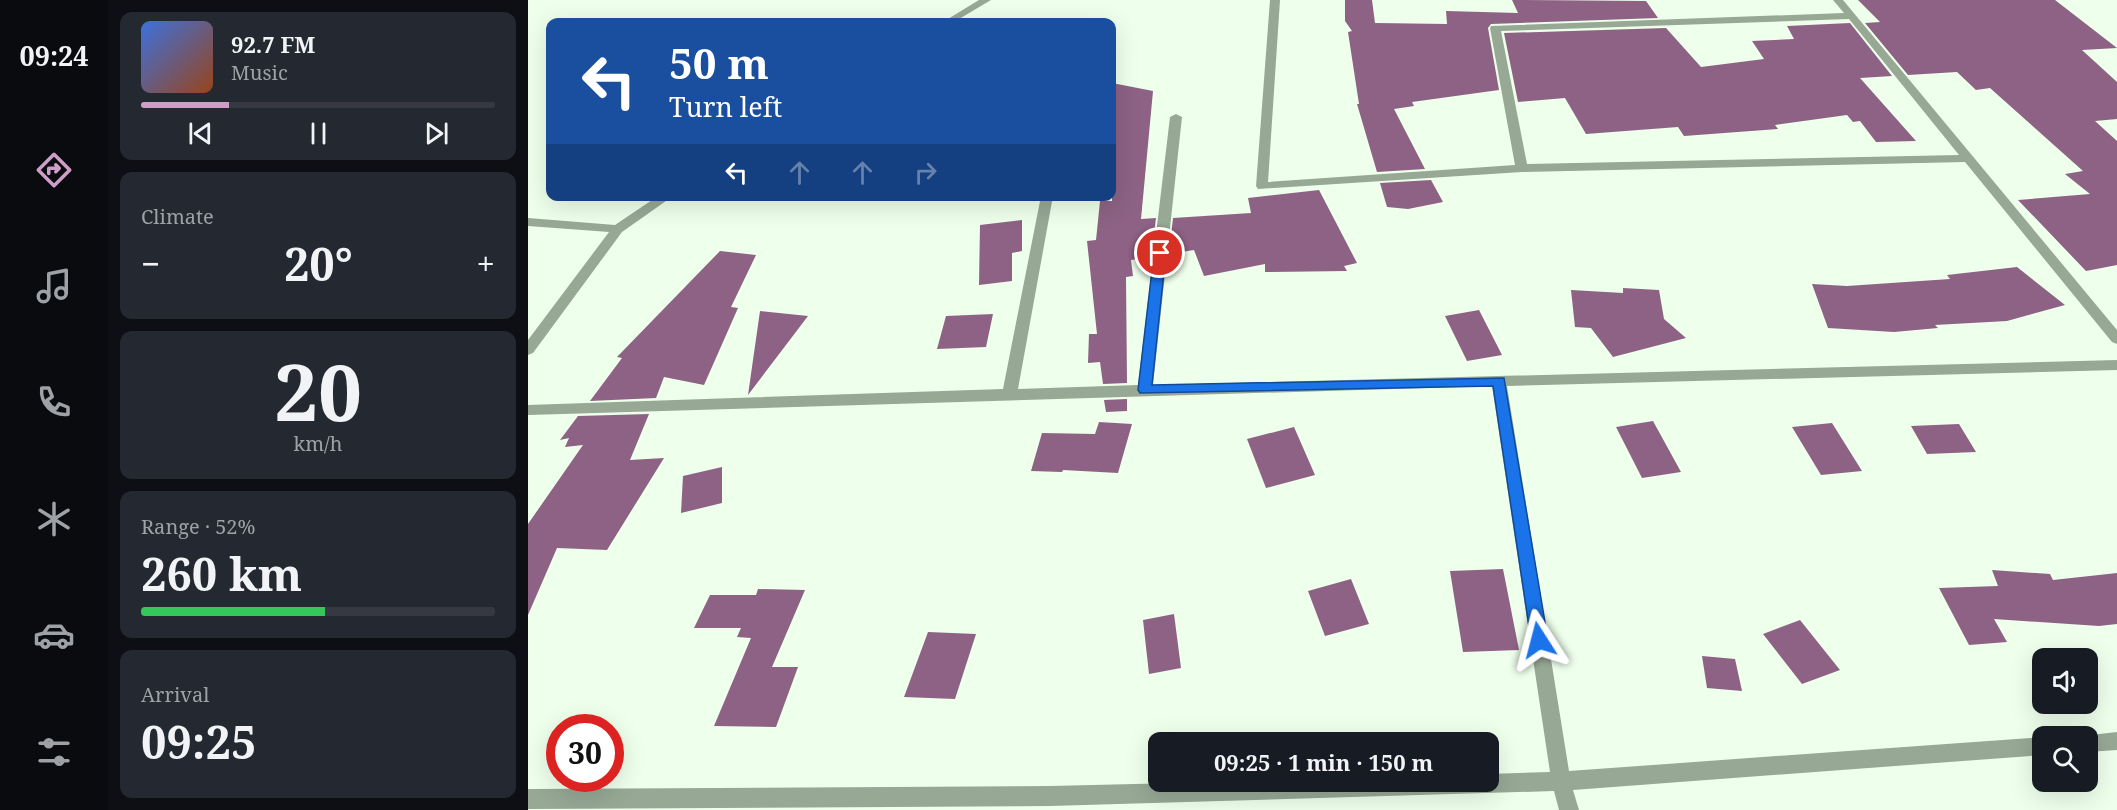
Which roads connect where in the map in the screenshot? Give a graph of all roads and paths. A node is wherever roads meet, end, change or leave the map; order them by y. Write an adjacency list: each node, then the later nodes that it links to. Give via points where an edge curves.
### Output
1 (986, 0): 5 (street)
2 (1275, 0): 8 (street, via 1262,186)
3 (1838, 0): 4 (street)
4 (1853, 16): 7 (street); 8 (street, via 1496,28)
5 (955, 18)
6 (1176, 117): 17 (street)
7 (1970, 158): 8 (street); 13 (street)
8 (1522, 168)
9 (660, 201): 12 (street)
10 (1046, 201): 18 (street)
11 (528, 222): 12 (street)
12 (618, 229): 14 (street)
13 (2117, 339)
14 (528, 350)
15 (2117, 365): 16 (street)
16 (1499, 381): 17 (street); 23 (street)
17 (1145, 390): 18 (street)
18 (1009, 394): 19 (street)
19 (528, 410)
20 (2117, 741): 21 (street)
21 (2098, 742)
22 (2032, 747): 23 (street)
23 (1561, 781): 25 (street); 26 (street)
24 (528, 799): 25 (street)
25 (814, 803)
26 (1569, 810)

